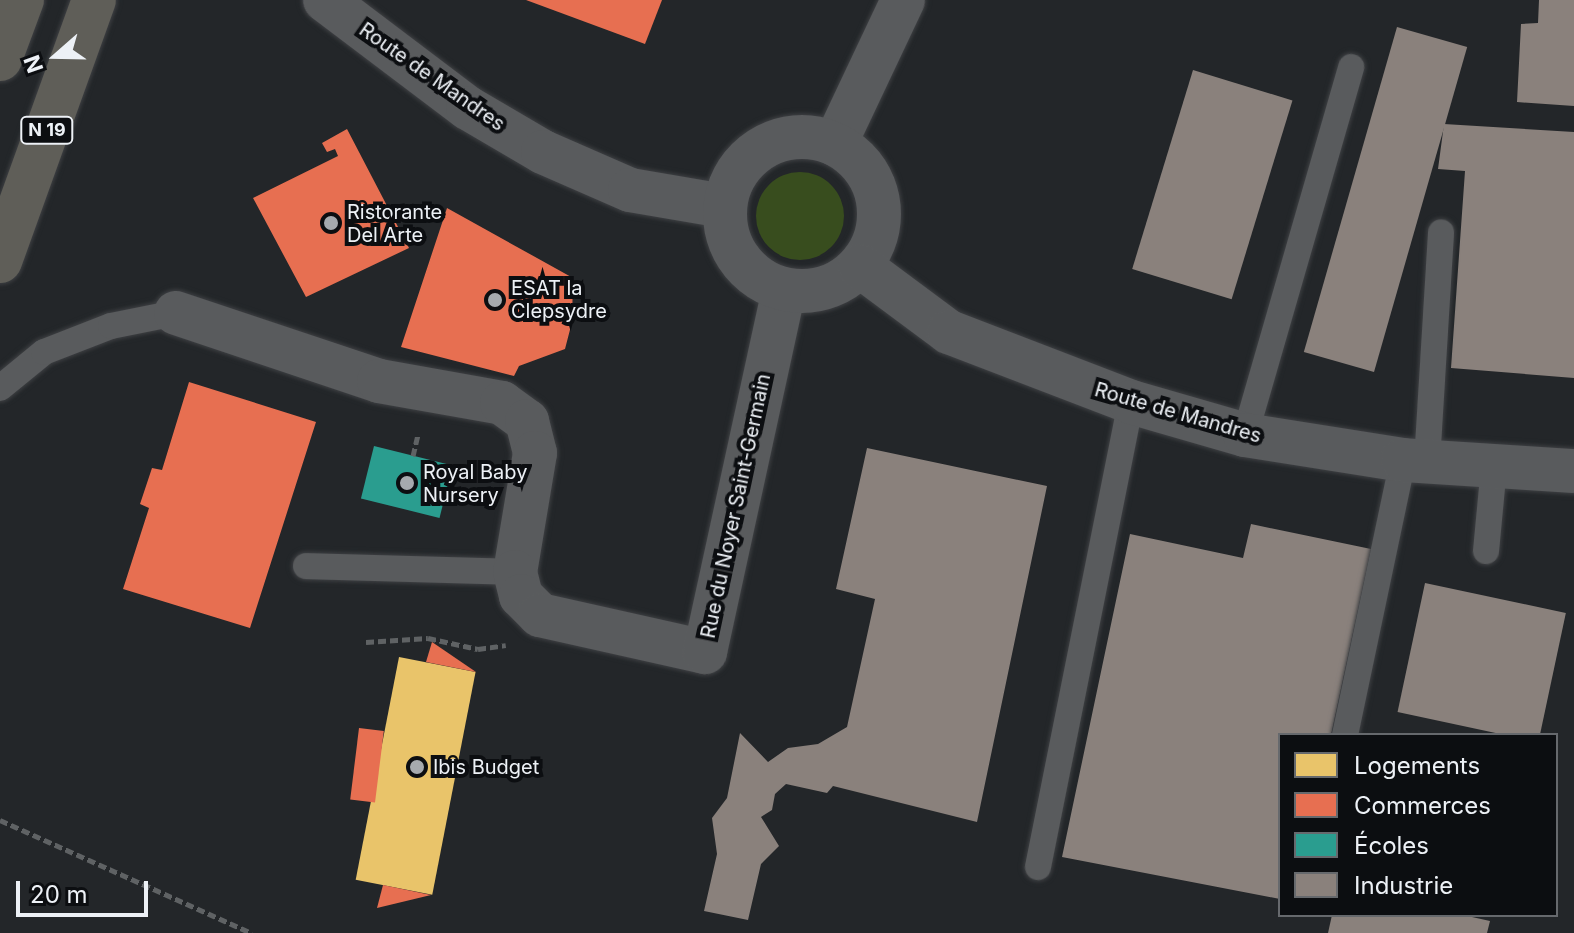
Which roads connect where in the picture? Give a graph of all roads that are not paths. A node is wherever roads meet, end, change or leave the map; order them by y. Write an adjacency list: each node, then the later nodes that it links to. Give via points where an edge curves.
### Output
1 (22, 0): 5 (main road)
2 (94, 0): 10 (main road, N 19)
3 (325, 0): 8 (street, Route de Mandres, via 468,108 543,152 630,190)
4 (903, 0): 7 (street)
5 (0, 59)
6 (1351, 67): 16 (lane)
7 (835, 144): 8 (street, via 786,137 763,146 744,162); 11 (street, via 855,157 878,198 873,245)
8 (724, 206): 12 (street, via 725,229 746,268)
9 (1441, 232): 17 (lane)
10 (0, 261)
11 (860, 266): 12 (street, via 826,289); 15 (street, Route de Mandres, via 949,332)
12 (784, 290): 22 (street, Rue du Noyer Saint-Germain, via 705,652 540,615 521,596)
13 (176, 313): 14 (lane, via 111,326 44,352); 22 (street, via 379,381 502,403 527,421 535,453)
14 (0, 388)
15 (1131, 402): 16 (street, Route de Mandres); 24 (lane)
16 (1245, 435): 17 (street, Route de Mandres)
17 (1415, 461): 18 (street, Route de Mandres); 23 (lane)
18 (1494, 466): 19 (street, Route de Mandres); 20 (lane)
19 (1574, 471)
20 (1486, 551)
21 (306, 566): 22 (lane)
22 (515, 572)
23 (1346, 733)
24 (1038, 867)

